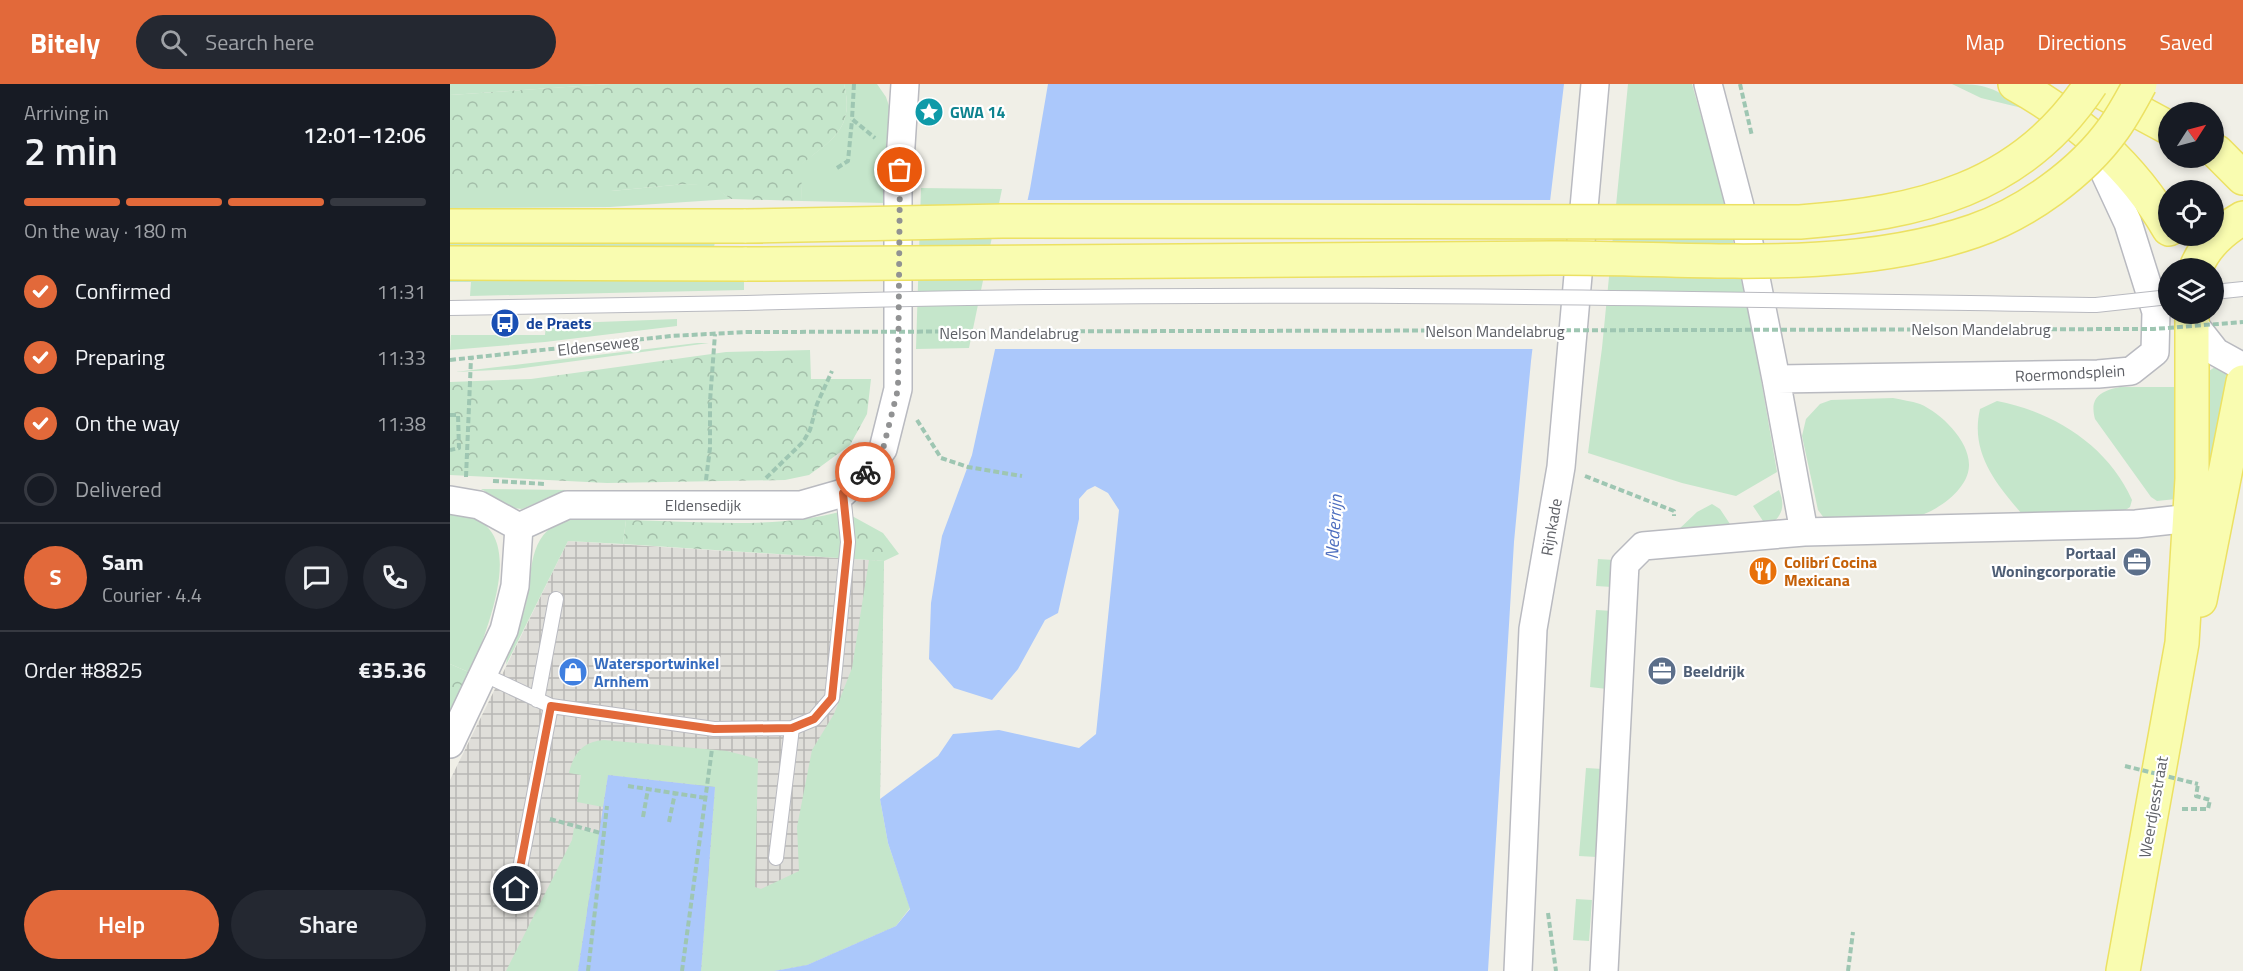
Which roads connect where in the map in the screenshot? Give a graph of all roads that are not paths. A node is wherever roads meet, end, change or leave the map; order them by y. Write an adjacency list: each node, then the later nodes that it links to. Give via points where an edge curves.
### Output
1 (905, 84): 26 (street, Eldensedijk, via 898,192 898,389 883,449)
2 (1595, 84): 38 (street, Rijnkade, via 1561,466 1533,629)
3 (1708, 84): 23 (street, via 1747,233)
4 (2015, 84): 8 (main road)
5 (2089, 84): 7 (main road); 13 (main road, bridge, via 2075,109 2047,138 1981,182 1896,211 1849,218 1800,222 1002,221)
6 (2140, 84): 15 (main road, bridge, via 2113,129 2076,169 2045,193 1979,230 1889,253 1728,261 1585,258)
7 (2158, 122)
8 (2084, 128): 11 (main road, via 2120,162); 23 (street, Roermondsplein, via 2132,234 2156,312 2156,352 2131,371 2098,374)
9 (2225, 155): 10 (main road)
10 (2243, 178)
11 (2158, 211)
12 (2243, 218): 14 (main road, via 2221,232)
13 (450, 226)
14 (2201, 258)
15 (450, 263)
16 (2243, 289): 17 (lane)
17 (2224, 291)
18 (2158, 298): 19 (lane, Nelson Mandelabrug, bridge, via 2096,305 1580,297 976,296)
19 (450, 308)
20 (2193, 324): 27 (main road, Weerdjesstraat)
21 (2196, 324): 22 (street, via 2216,352)
22 (2243, 367)
23 (1776, 378): 29 (street)
24 (2243, 382): 27 (main road, Weerdjesstraat)
25 (458, 487): 28 (street, via 479,505)
26 (843, 493): 28 (street, Eldensedijk, via 801,505 567,505); 34 (lane, via 848,542 832,698 814,719)
27 (2193, 519): 29 (street); 40 (main road, Weerdjesstraat, via 2196,618 2182,643)
28 (519, 527): 31 (street, via 515,586 504,630)
29 (1804, 532): 39 (street, via 1643,546 1625,564)
30 (556, 599): 32 (lane)
31 (485, 675): 32 (lane); 35 (street)
32 (537, 700): 33 (lane)
33 (551, 706): 34 (lane, via 714,729); 37 (lane)
34 (792, 728): 36 (lane)
35 (450, 744)
36 (776, 858)
37 (516, 889)
38 (1518, 971)
39 (1604, 971)
40 (2123, 971)

